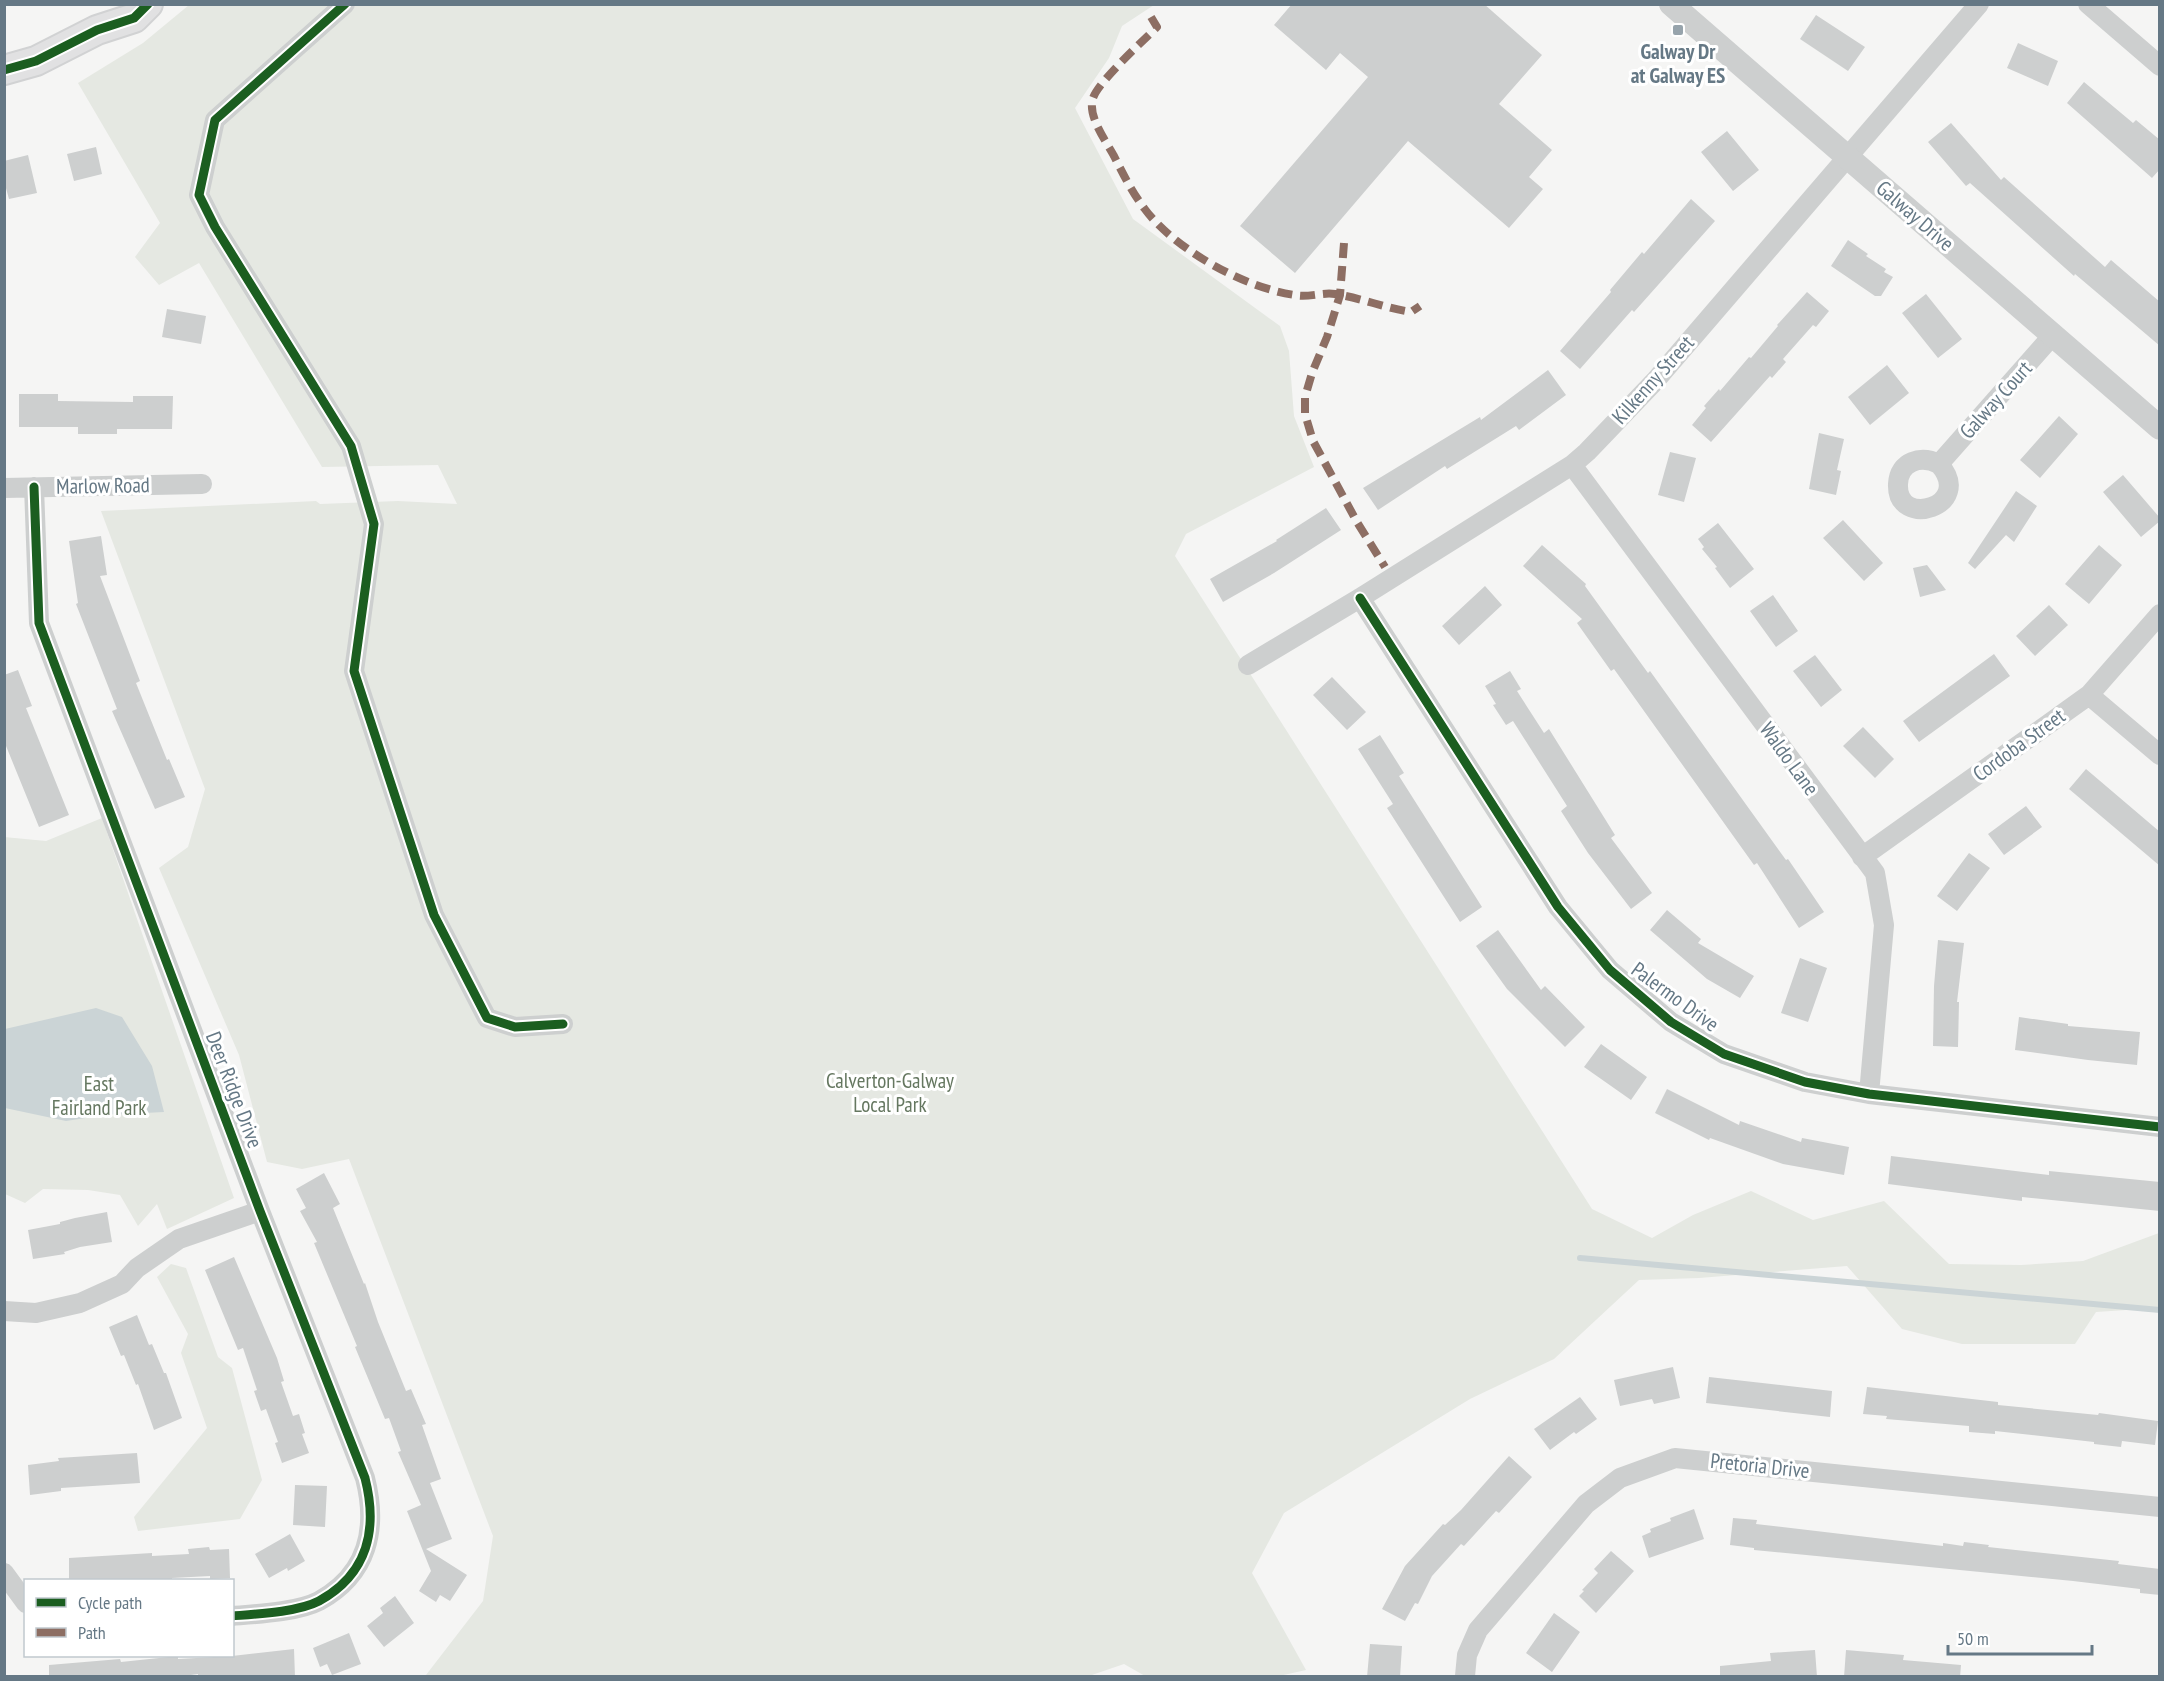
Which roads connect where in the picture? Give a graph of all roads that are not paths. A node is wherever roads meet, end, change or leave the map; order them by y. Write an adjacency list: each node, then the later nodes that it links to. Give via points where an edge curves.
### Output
1 (117, 4): 7 (main road)
2 (148, 4): 7 (main road, via 134,18)
3 (345, 4): 24 (street, via 214,120 199,195 351,446 374,524 354,671 434,915 487,1018 515,1027)
4 (1671, 4): 10 (street, Galway Drive)
5 (1979, 4): 10 (street, Kilkenny Street)
6 (2088, 4): 8 (street)
7 (97, 30): 9 (main road, via 36,61)
8 (2160, 66)
9 (4, 70)
10 (1847, 156): 11 (street, Galway Drive); 14 (street, Kilkenny Street, via 1655,381)
11 (2053, 335): 12 (street, Galway Drive); 13 (street, Galway Court)
12 (2160, 428)
13 (1939, 464)
14 (1572, 465): 18 (street, Kilkenny Street); 23 (street, Waldo Lane)
15 (202, 484): 16 (street, Marlow Road)
16 (34, 487): 17 (street, Marlow Road); 27 (street, Deer Ridge Drive, via 39,623)
17 (4, 488)
18 (1360, 598): 20 (street, Kilkenny Street); 25 (street, Palermo Drive, via 1558,907 1610,970 1671,1022 1724,1054 1805,1082)
19 (2160, 614): 21 (street, Cordoba Street)
20 (1248, 665)
21 (2089, 695): 22 (street); 23 (street, Cordoba Street)
22 (2160, 755)
23 (1862, 857): 25 (street, Waldo Lane, via 1875,873 1884,925)
24 (563, 1024)
25 (1869, 1094): 26 (street, Palermo Drive)
26 (2160, 1127)
27 (260, 1211): 28 (street, via 178,1239 136,1268 122,1284 80,1303 36,1313); 32 (street, Deer Ridge Drive, via 365,1478 371,1503 368,1542 348,1580 317,1601 275,1613)
28 (4, 1311)
29 (2160, 1507): 33 (street, Pretoria Drive, via 1675,1458 1620,1478 1586,1504 1478,1630 1467,1655)
30 (4, 1573): 31 (street)
31 (24, 1600)
32 (234, 1616)
33 (1465, 1677)

